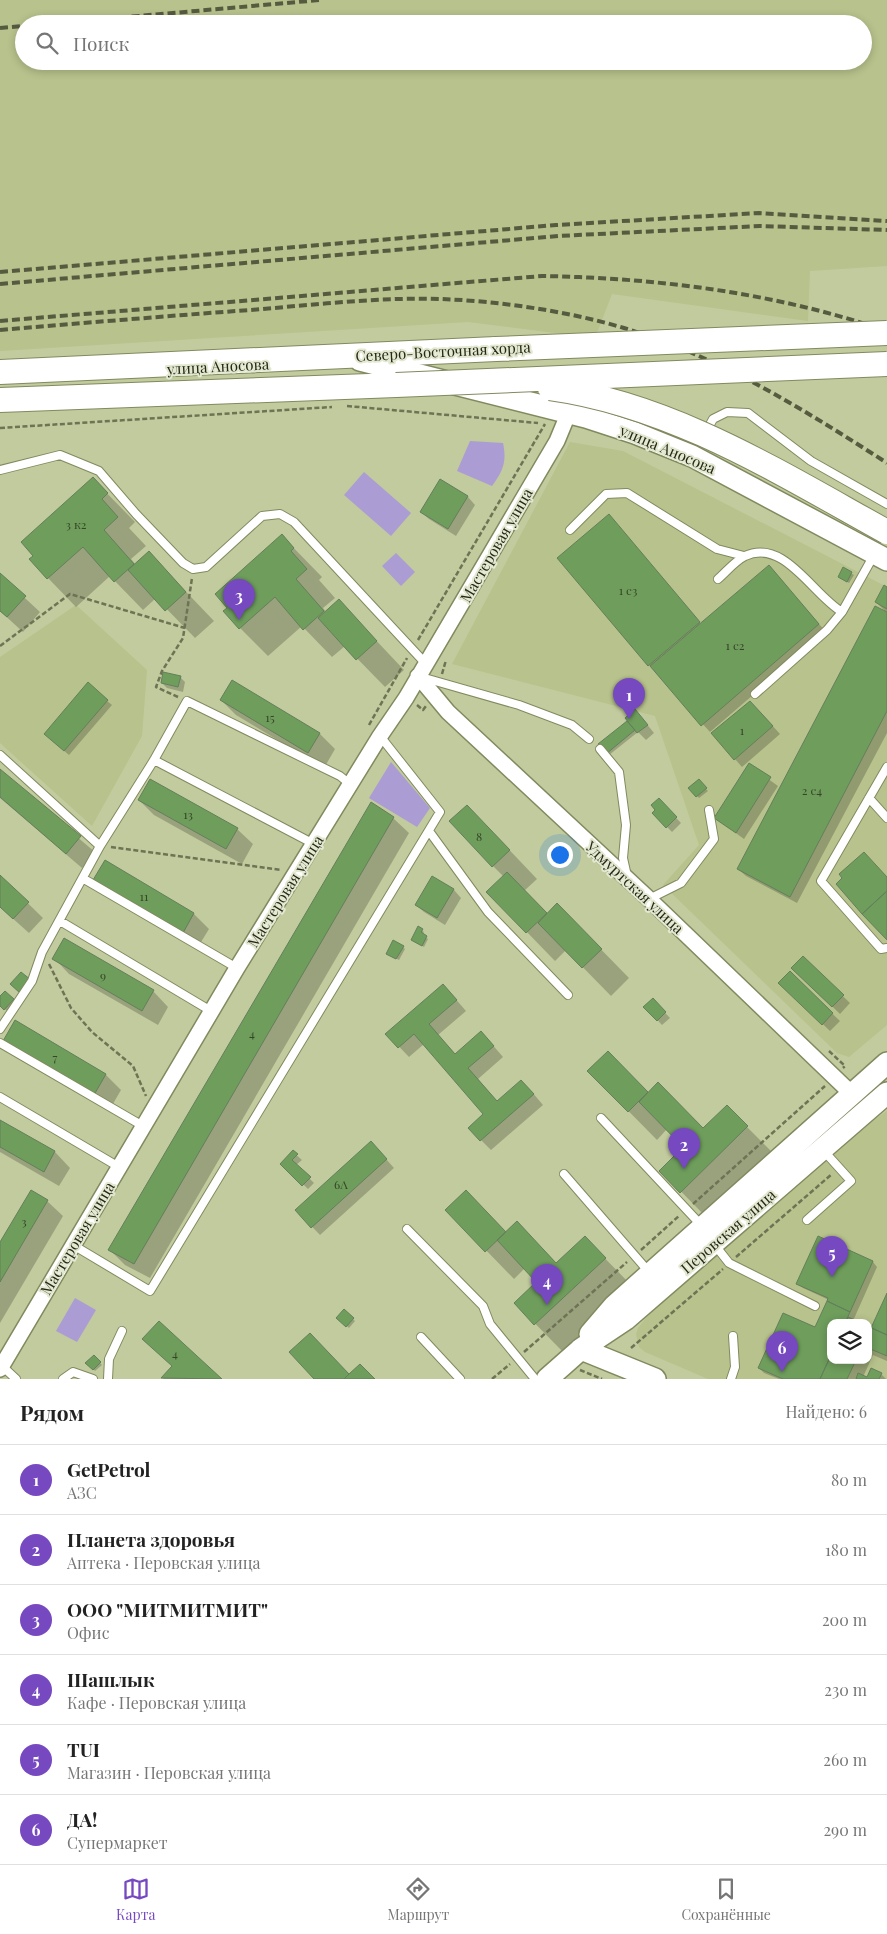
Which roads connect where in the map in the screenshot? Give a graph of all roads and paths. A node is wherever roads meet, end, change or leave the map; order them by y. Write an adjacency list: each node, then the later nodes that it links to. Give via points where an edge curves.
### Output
1 (887, 333): 3 (main road, Северо-Восточная хорда, bridge)
2 (887, 364): 6 (main road, Северо-Восточная хорда, bridge)
3 (0, 372)
4 (0, 378): 5 (street, улица Аносова, via 338,359 362,360)
5 (433, 378): 7 (street, улица Аносова); 10 (street, улица Аносова)
6 (496, 381): 7 (main road, Северо-Восточная хорда, bridge); 17 (main road, Северо-Восточная хорда, bridge, via 568,391 623,404 692,428)
7 (0, 400)
8 (346, 406): 11 (path)
9 (336, 407): 12 (path)
10 (566, 421): 11 (path); 13 (street, улица Аносова, via 610,424); 27 (street, Мастеровая улица)
11 (545, 424): 25 (path)
12 (0, 428)
13 (696, 448): 15 (lane, via 713,419 727,412 748,413 811,461); 19 (street, улица Аносова)
14 (0, 470): 20 (lane, via 60,455 99,471 136,514)
15 (887, 504)
16 (570, 530): 18 (lane, via 606,494 627,492 716,549)
17 (887, 532)
18 (744, 556): 21 (lane); 22 (lane, via 764,552 784,559)
19 (881, 557): 22 (lane)
20 (193, 569): 23 (path); 25 (lane, via 206,567 262,516 280,514 294,522)
21 (718, 579)
22 (842, 612): 29 (lane, via 827,630)
23 (185, 628): 24 (path, via 70,594); 30 (path, via 184,638 162,671 156,687)
24 (0, 646)
25 (412, 650): 27 (lane); 31 (path)
26 (450, 654): 28 (path)
27 (422, 670): 28 (lane); 31 (street, Мастеровая улица); 46 (street, Удмуртская улица, via 448,712)
28 (440, 683): 32 (lane, via 519,705 572,725)
29 (755, 694)
30 (187, 701): 35 (lane); 37 (lane, via 340,776)
31 (374, 732): 37 (street, Мастеровая улица); 41 (lane, via 440,812)
32 (589, 739)
33 (600, 749): 46 (lane, via 619,772 626,825 623,858)
34 (0, 755): 43 (lane)
35 (154, 760): 42 (lane); 43 (lane)
36 (887, 767): 38 (lane)
37 (351, 785): 42 (street, Мастеровая улица)
38 (869, 798): 40 (lane); 49 (lane, via 821,882 881,949)
39 (709, 810): 47 (lane, via 714,839 681,883)
40 (887, 818)
41 (429, 831): 52 (lane, via 488,912); 73 (lane, via 150,1291)
42 (314, 844): 44 (street, Мастеровая улица)
43 (100, 846): 44 (path); 45 (lane)
44 (295, 872): 51 (street, Мастеровая улица)
45 (84, 879): 48 (lane); 51 (lane)
46 (628, 880): 47 (street, Удмуртская улица)
47 (649, 899): 58 (street, Удмуртская улица)
48 (60, 921): 50 (lane); 53 (lane)
49 (887, 948)
50 (42, 952): 54 (lane, via 32,981); 62 (path, via 71,1008 92,1032 133,1066)
51 (237, 968): 53 (street, Мастеровая улица)
52 (568, 995)
53 (211, 1011): 62 (street, Мастеровая улица)
54 (0, 1029)
55 (0, 1043): 64 (lane)
56 (824, 1046): 58 (path, via 845,1066)
57 (887, 1063): 59 (street, Перовская улица)
58 (834, 1078): 59 (street, Удмуртская улица); 69 (path)
59 (853, 1095): 72 (street, Перовская улица)
60 (0, 1097): 66 (lane)
61 (881, 1102): 65 (street, Перовская улица)
62 (152, 1110): 64 (street, Мастеровая улица)
63 (601, 1118): 69 (lane)
64 (144, 1126): 66 (street, Мастеровая улица)
65 (822, 1149): 67 (lane); 72 (street, Перовская улица)
66 (119, 1167): 73 (street, Мастеровая улица)
67 (839, 1168): 70 (lane, via 851,1182); 75 (path)
68 (564, 1174): 74 (lane)
69 (686, 1210): 72 (lane); 74 (path)
70 (807, 1220)
71 (407, 1229): 90 (lane, via 483,1306 490,1324)
72 (708, 1235): 75 (lane); 76 (street, Перовская улица); 83 (street, Перовская улица, via 626,1319)
73 (73, 1245): 84 (street, Мастеровая улица)
74 (634, 1256): 76 (lane); 79 (path)
75 (730, 1263): 77 (lane); 82 (path)
76 (650, 1274): 83 (street, Перовская улица, via 592,1331)
77 (815, 1306)
78 (122, 1331): 88 (lane, via 109,1360)
79 (544, 1334)
80 (733, 1336): 94 (lane)
81 (421, 1337): 89 (lane)
82 (631, 1348)
83 (579, 1359): 91 (street, Перовская улица); 92 (path); 93 (street)
84 (0, 1367): 85 (lane)
85 (16, 1379)
86 (63, 1379): 87 (lane, via 73,1372)
87 (93, 1379)
88 (108, 1379)
89 (460, 1379)
90 (534, 1379)
91 (547, 1379)
92 (602, 1379)
93 (655, 1379)
94 (731, 1379)

